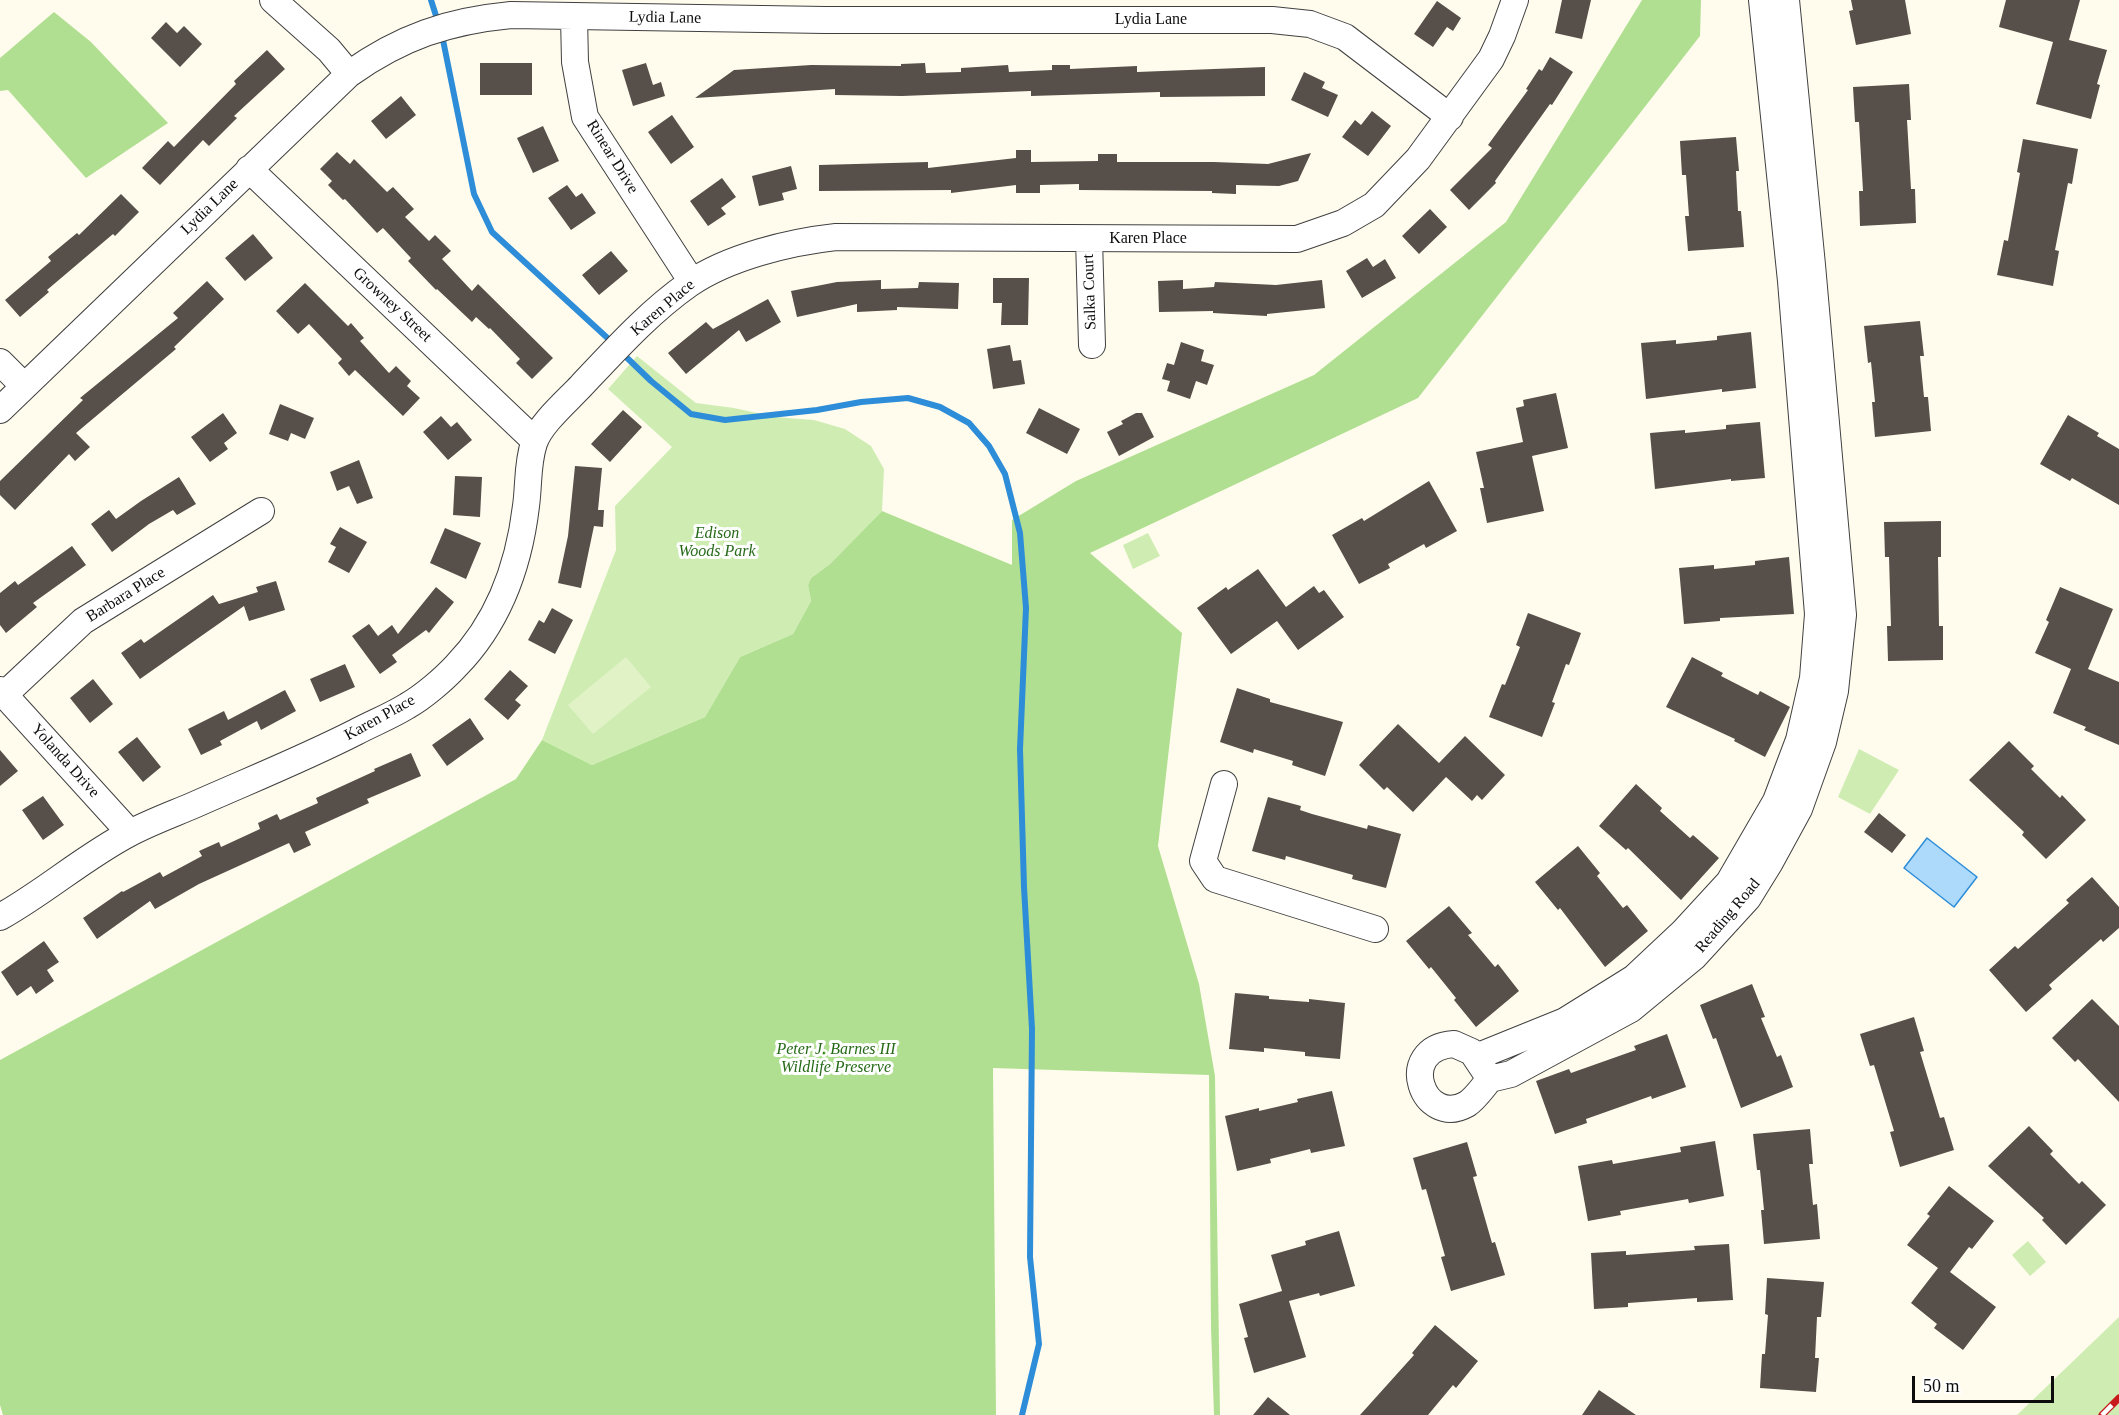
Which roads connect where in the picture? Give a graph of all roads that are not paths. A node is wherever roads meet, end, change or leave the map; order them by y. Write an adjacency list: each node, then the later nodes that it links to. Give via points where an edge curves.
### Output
1 (273, 0): 7 (street)
2 (1515, 0): 8 (street, Karen Place, via 1491,59)
3 (1762, 0): 18 (street)
4 (1786, 0): 18 (street, via 1812,265)
5 (825, 10): 6 (street, Lydia Lane); 8 (street, Lydia Lane, via 1310,24 1344,37)
6 (574, 17): 7 (street, Lydia Lane, via 512,15 450,24 394,45); 11 (street, Rinear Drive, via 575,62 585,117)
7 (350, 74): 9 (street, Lydia Lane)
8 (1450, 117): 10 (street, Karen Place, via 1418,159 1374,205 1320,232 1297,238)
9 (249, 170): 14 (street, Lydia Lane); 16 (street, Growney Street)
10 (1089, 239): 11 (street, Karen Place, via 836,237 776,247); 12 (street, Salka Court)
11 (692, 282): 16 (street, Karen Place, via 662,304 612,353)
12 (1092, 345)
13 (0, 362): 14 (street)
14 (24, 386): 15 (street, Lydia Lane)
15 (0, 410)
16 (534, 440): 21 (street, Karen Place, via 516,563 490,620 455,668 410,705 328,746)
17 (261, 511): 19 (street, Barbara Place, via 83,621)
18 (1830, 614): 24 (street, Reading Road, via 1799,741 1776,801 1729,882 1634,978 1565,1021); 25 (street, Reading Road, via 1835,691 1823,742 1798,809 1748,898 1694,957 1632,1009 1511,1074)
19 (2, 692): 21 (street, Yolanda Drive)
20 (1224, 784): 23 (street, via 1203,861 1215,879)
21 (130, 833): 22 (street, Karen Place)
22 (0, 917)
23 (1375, 929)
24 (1476, 1057): 25 (street); 25 (street, via 1454,1044 1440,1046 1427,1056 1420,1067 1420,1085 1426,1096 1445,1107 1456,1108 1471,1101)
25 (1490, 1079)

